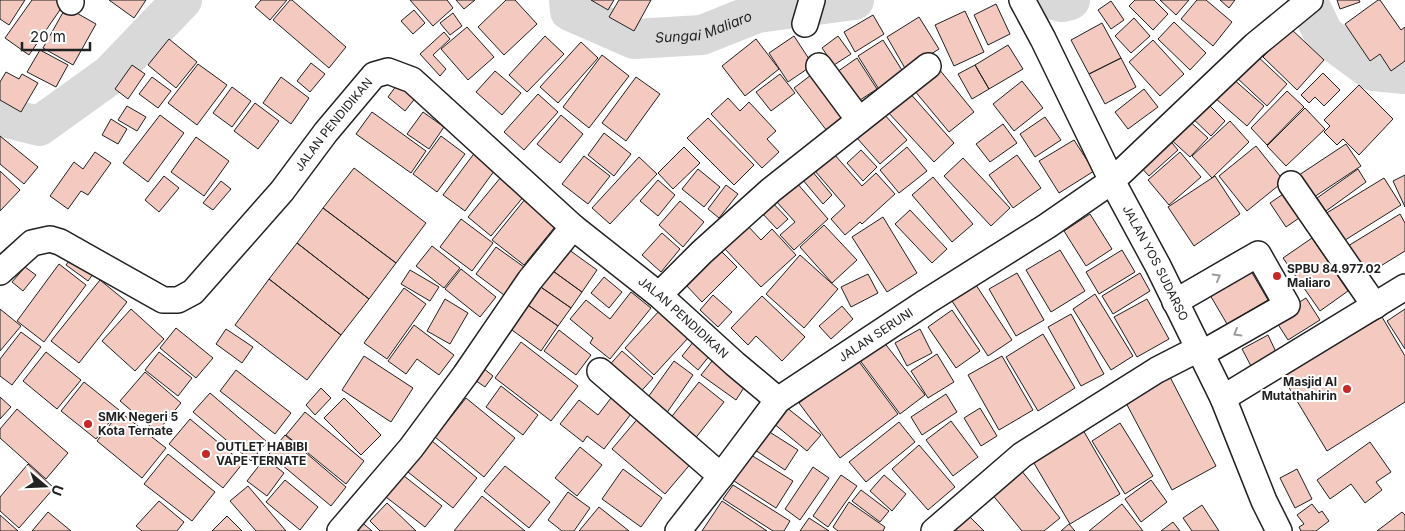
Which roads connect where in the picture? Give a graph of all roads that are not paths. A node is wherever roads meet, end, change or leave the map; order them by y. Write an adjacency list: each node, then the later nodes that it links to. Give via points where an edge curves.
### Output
1 (812, 0): 4 (street)
2 (1022, 0): 8 (street, JALAN YOS SUDARSO)
3 (1303, 5): 8 (street, JALAN SERUNI)
4 (805, 24)
5 (819, 66): 7 (street)
6 (928, 66): 7 (street)
7 (859, 120): 13 (street, via 771,190)
8 (1112, 181): 14 (street, JALAN YOS SUDARSO); 19 (street, JALAN SERUNI)
9 (1291, 184): 15 (street)
10 (573, 227): 11 (street, JALAN PENDIDIKAN, via 412,80 388,71 374,76 282,191 192,292 178,300 163,300 50,239 32,243); 13 (street, JALAN PENDIDIKAN); 21 (street, via 530,280 411,448)
11 (0, 272)
12 (1404, 289): 15 (street)
13 (659, 295): 19 (street, JALAN PENDIDIKAN)
14 (1175, 302): 16 (street, JALAN YOS SUDARSO); 16 (street, one-way to 16, via 1258,254 1287,305)
15 (1375, 306): 18 (street)
16 (1200, 351): 18 (street, JALAN YOS SUDARSO); 23 (street, via 1157,370 1022,455)
17 (600, 372): 20 (street)
18 (1223, 398): 24 (street, JALAN YOS SUDARSO)
19 (778, 400): 20 (street, JALAN SERUNI)
20 (721, 476): 22 (street, JALAN SERUNI)
21 (340, 531)
22 (678, 531)
23 (934, 531)
24 (1279, 531)

